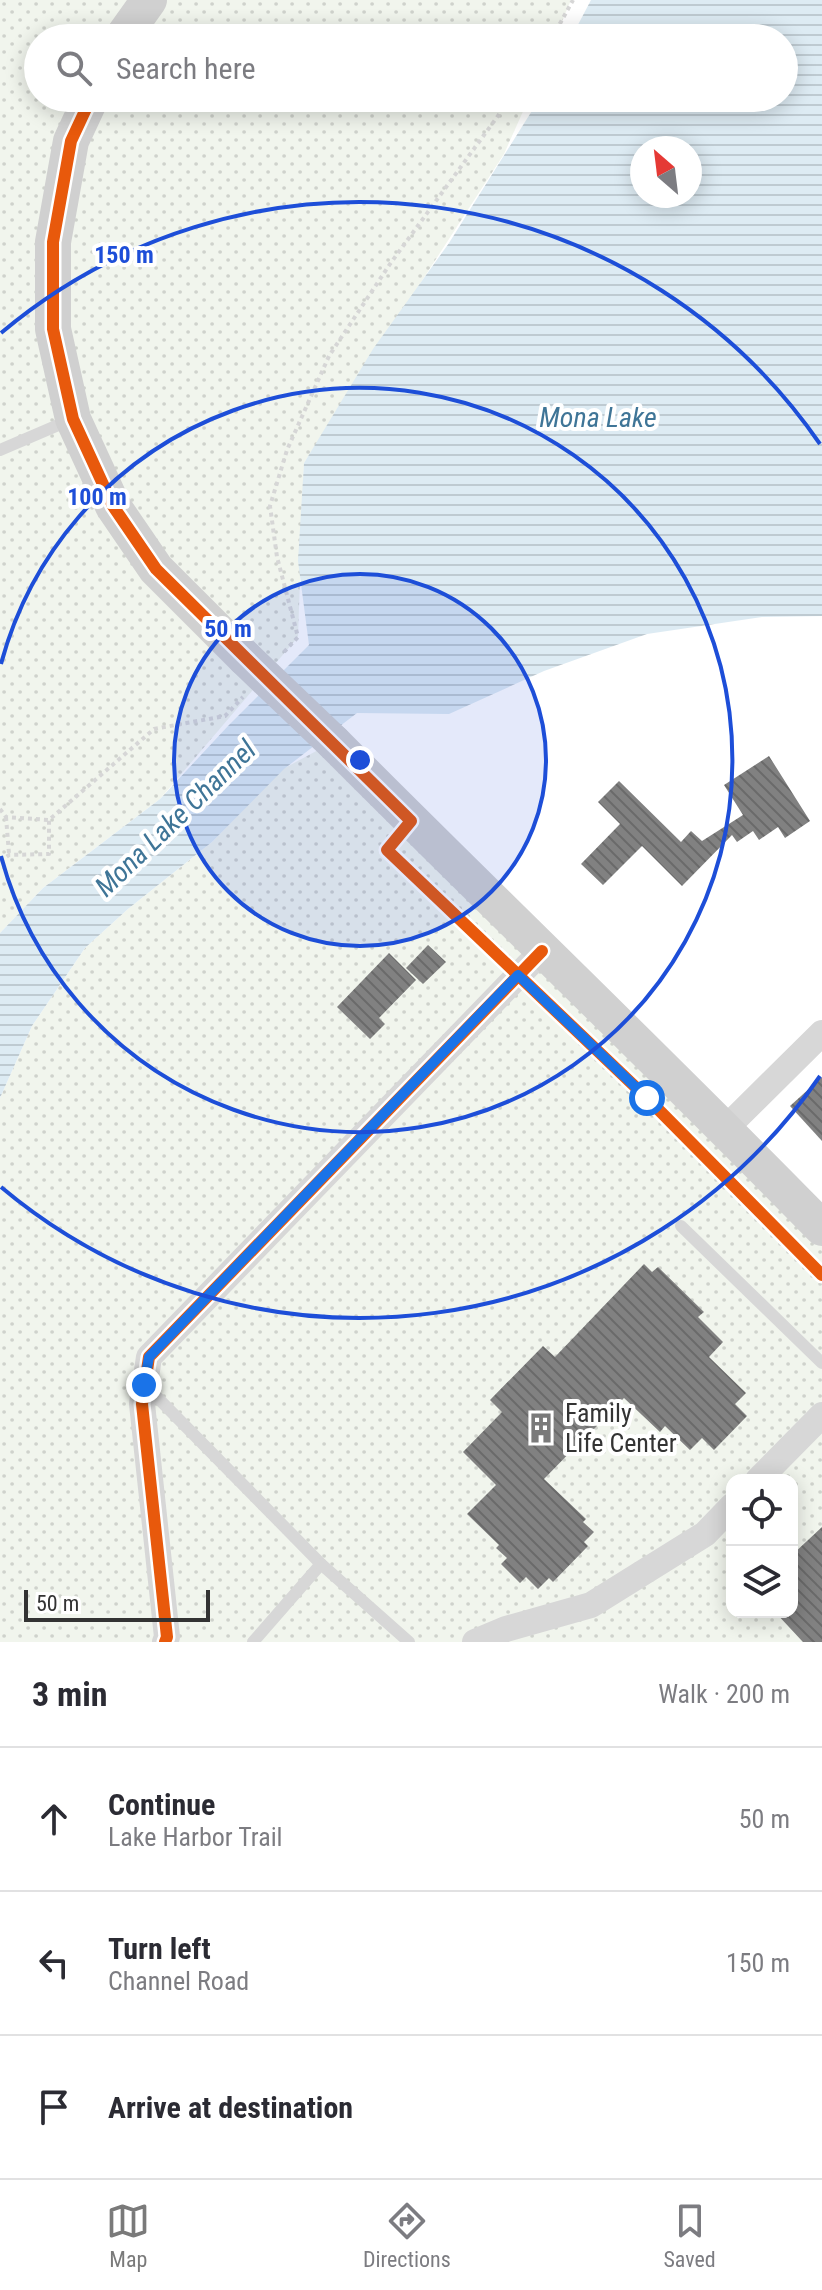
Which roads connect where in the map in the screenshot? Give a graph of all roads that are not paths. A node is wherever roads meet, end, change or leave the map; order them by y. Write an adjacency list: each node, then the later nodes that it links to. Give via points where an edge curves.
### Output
1 (149, 0): 2 (street)
2 (132, 24)
3 (84, 112): 4 (street, via 71,141 53,242 53,329)
4 (73, 419): 5 (lane); 6 (street, bridge, via 113,506 156,569 261,658 333,742)
5 (0, 450)
6 (542, 951): 8 (street); 12 (street, via 149,1357)
7 (822, 1033): 8 (street)
8 (725, 1129): 10 (street)
9 (681, 1226): 11 (lane)
10 (822, 1228)
11 (822, 1363)
12 (144, 1385): 16 (lane); 17 (street)
13 (818, 1427): 14 (street)
14 (765, 1474)
15 (726, 1512): 20 (street, via 705,1534 591,1605)
16 (321, 1564): 18 (lane); 19 (lane)
17 (165, 1642)
18 (253, 1642)
19 (409, 1642)
20 (475, 1642)

